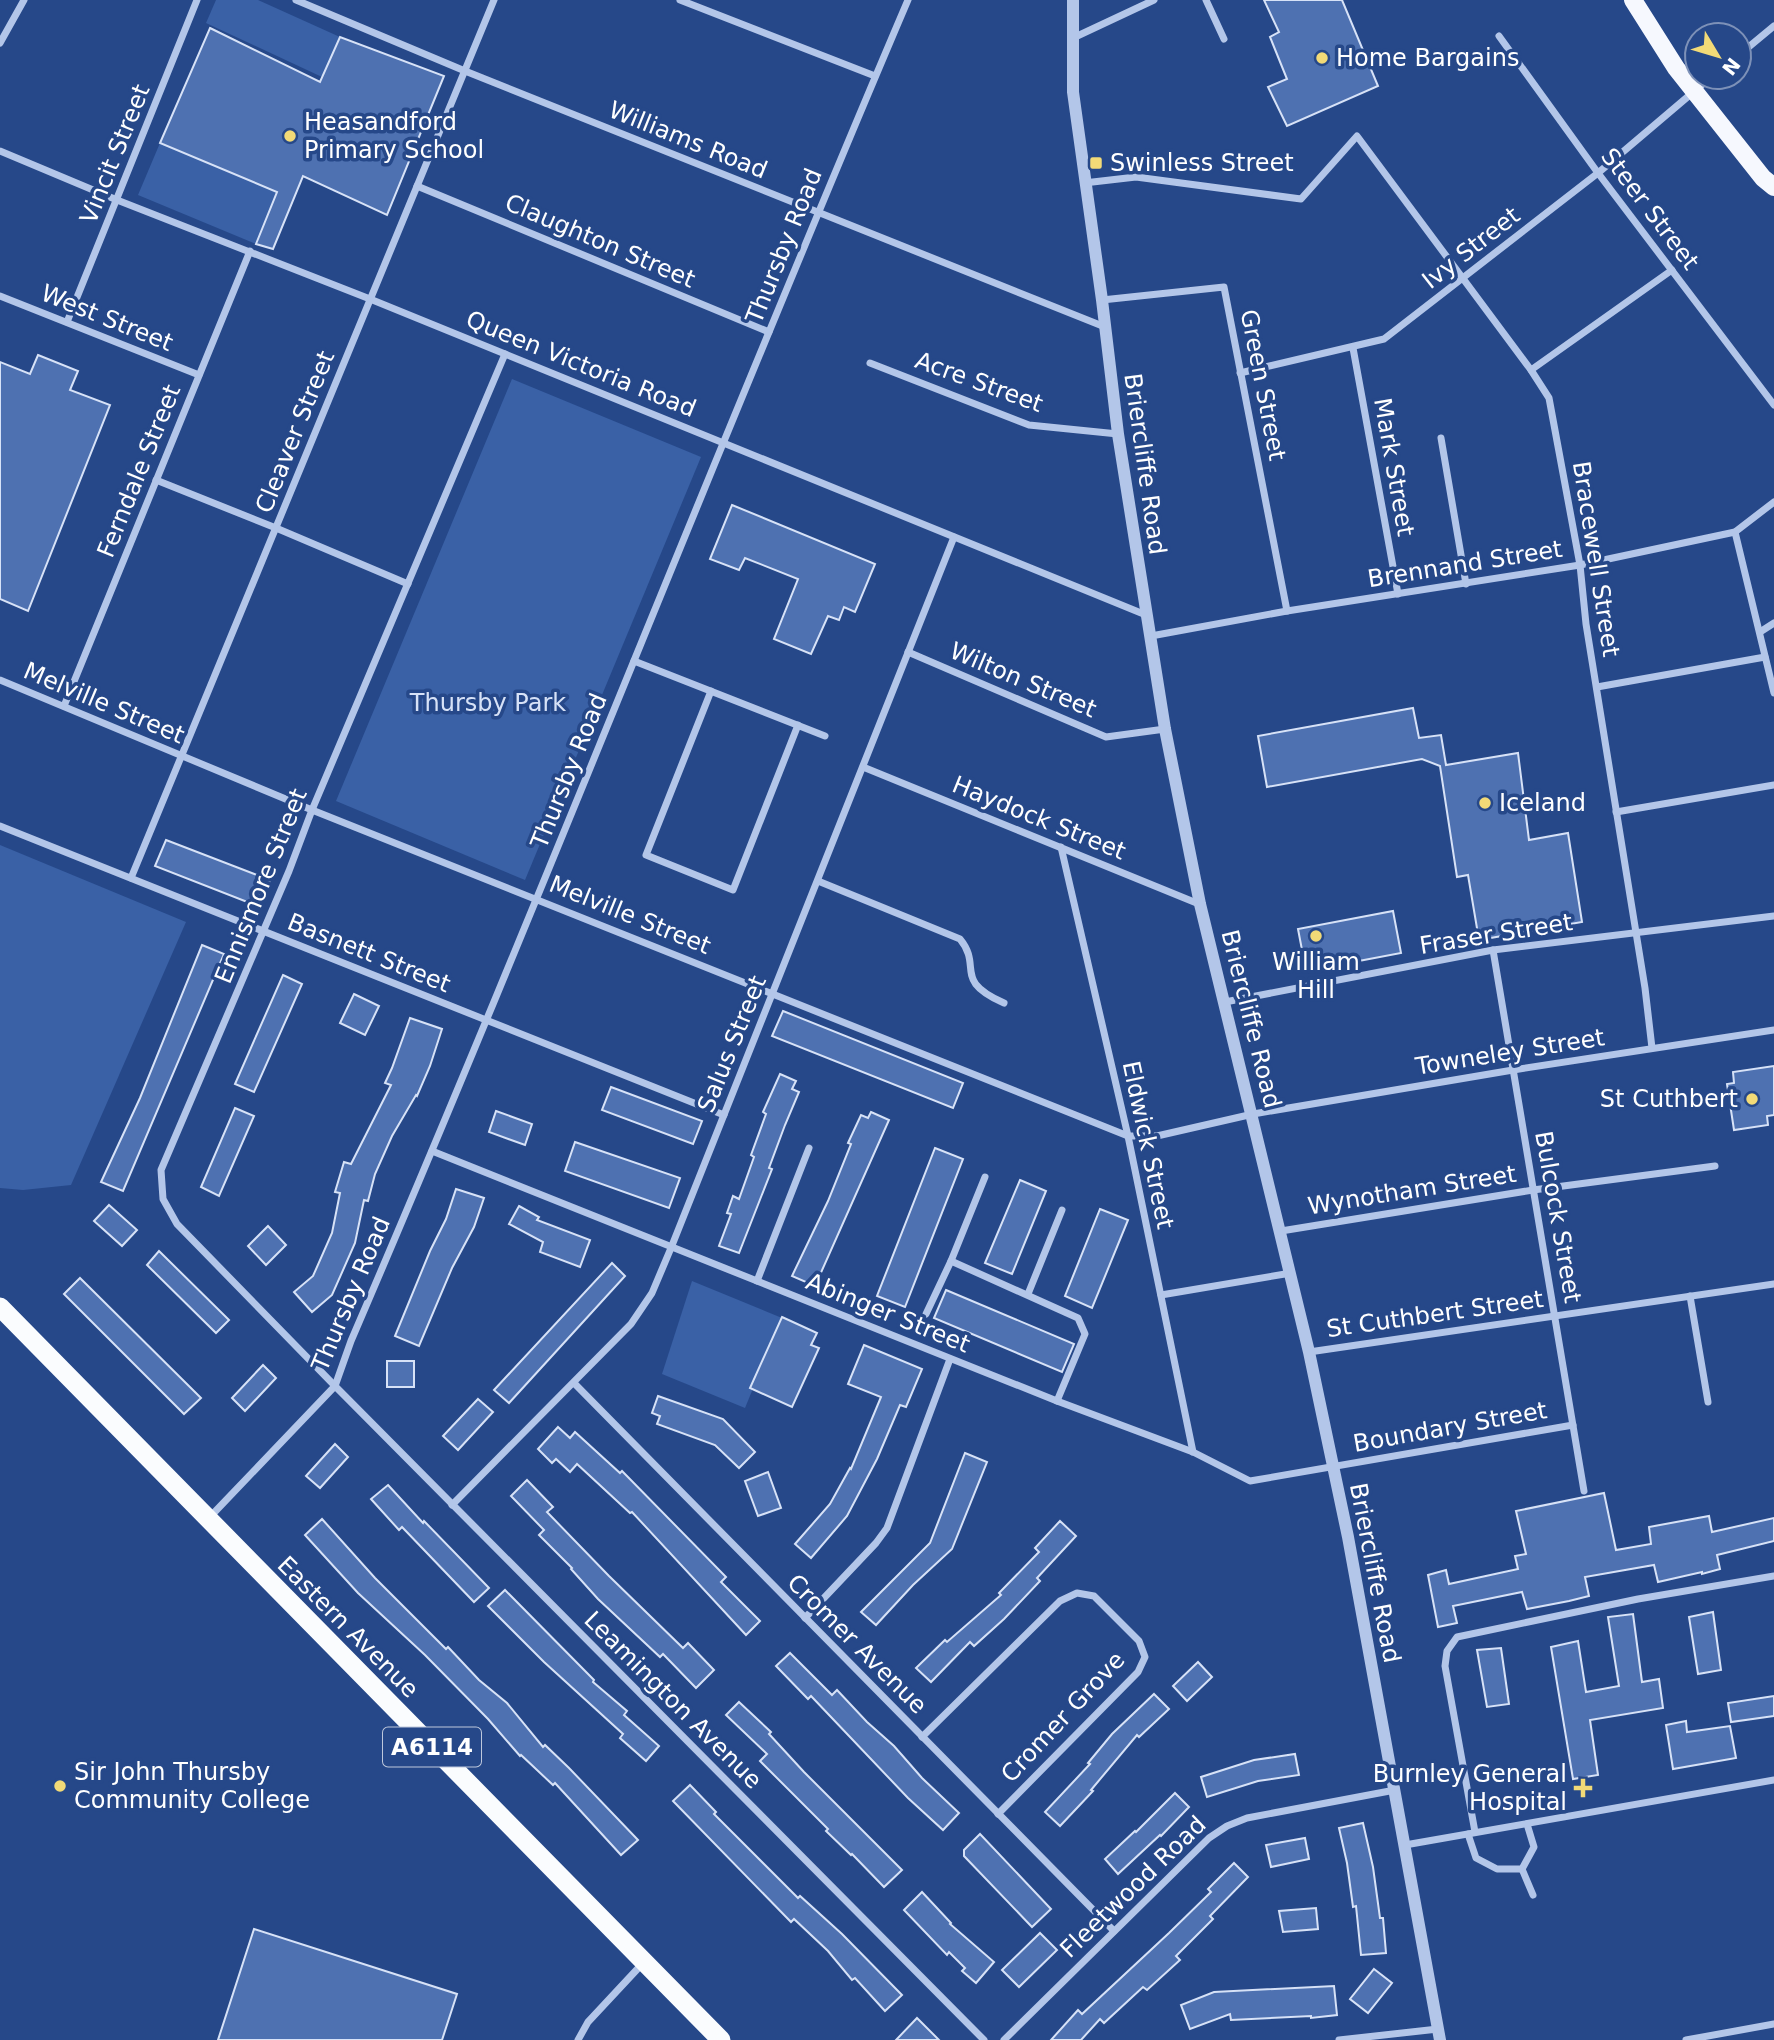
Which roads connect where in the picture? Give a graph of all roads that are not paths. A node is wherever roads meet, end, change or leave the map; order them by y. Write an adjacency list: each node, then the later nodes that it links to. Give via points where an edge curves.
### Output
1 (24, 0): 15 (street)
2 (197, 0): 26 (street, Vincit Street)
3 (296, 0): 17 (street, Williams Road)
4 (494, 0): 17 (street, Cleaver Street)
5 (680, 0): 18 (street)
6 (908, 0): 18 (street, Thursby Road)
7 (1073, 0): 13 (street, Briercliffe Road)
8 (1154, 0): 13 (street)
9 (1206, 0): 14 (street)
10 (1633, 0): 19 (main road)
11 (1774, 26): 16 (street)
12 (1499, 36): 22 (street, Steer Street)
13 (1073, 38): 23 (street, Briercliffe Road, via 1073,92)
14 (1224, 39)
15 (0, 43)
16 (1753, 43)
17 (465, 71): 24 (street, Cleaver Street); 27 (street, Williams Road)
18 (875, 76): 27 (street, Thursby Road)
19 (1683, 77)
20 (1694, 91): 22 (street, Ivy Street); 25 (main road)
21 (0, 151): 26 (street, Queen Victoria Road)
22 (1598, 173): 29 (street, Steer Street); 30 (street, Ivy Street)
23 (1084, 183): 30 (street, Bracewell Street, via 1136,177 1301,200 1357,136); 33 (street, Briercliffe Road)
24 (417, 186): 32 (street, Cleaver Street); 36 (street, Claughton Street)
25 (1774, 187)
26 (117, 200): 28 (street, Queen Victoria Road); 34 (street, Vincit Street)
27 (819, 213): 35 (street, Williams Road); 36 (street, Thursby Road)
28 (250, 251): 32 (street, Queen Victoria Road); 42 (street, Ferndale Street)
29 (1672, 270): 40 (street); 43 (street, Steer Street)
30 (1463, 279): 37 (street, Ivy Street, via 1384,339); 40 (street, Bracewell Street)
31 (0, 296): 34 (street, West Street)
32 (370, 299): 38 (street, Queen Victoria Road); 49 (street, Cleaver Street)
33 (1102, 300): 35 (street, Briercliffe Road); 41 (street, Green Street, via 1224,287)
34 (67, 322): 42 (street, West Street)
35 (1105, 327): 44 (street, Briercliffe Road)
36 (769, 332): 46 (street, Thursby Road)
37 (1353, 348): 41 (street, Ivy Street); 55 (street, Mark Street)
38 (505, 354): 46 (street, Queen Victoria Road); 53 (street, Ennismore Street)
39 (870, 363): 44 (street, Acre Street, via 1029,425)
40 (1531, 370): 52 (street, Bracewell Street, via 1549,398)
41 (1240, 373): 56 (street, Green Street)
42 (199, 375): 47 (street, Ferndale Street)
43 (1774, 405)
44 (1118, 433): 57 (street, Briercliffe Road)
45 (1441, 438): 54 (street)
46 (723, 443): 51 (street, Queen Victoria Road); 63 (street, Thursby Road)
47 (156, 480): 49 (street); 68 (street, Ferndale Street)
48 (1774, 502): 50 (street, Brennand Street)
49 (276, 528): 53 (street); 72 (street, Cleaver Street)
50 (1735, 532): 52 (street, Brennand Street); 59 (street)
51 (954, 537): 57 (street, Queen Victoria Road); 61 (street, Salus Street)
52 (1580, 565): 54 (street, Brennand Street); 65 (street, Bracewell Street)
53 (408, 584): 75 (street, Ennismore Street)
54 (1466, 584): 55 (street, Brennand Street)
55 (1398, 594): 56 (street, Brennand Street)
56 (1287, 611): 60 (street, Brennand Street)
57 (1147, 615): 60 (street, Briercliffe Road)
58 (1774, 623): 59 (street)
59 (1760, 632): 62 (street)
60 (1151, 636): 70 (street, Briercliffe Road)
61 (908, 652): 70 (street, Wilton Street, via 1106,737); 73 (street, Salus Street)
62 (1766, 657): 65 (street); 67 (street)
63 (634, 661): 66 (street); 81 (street, Thursby Road)
64 (0, 680): 68 (street, Melville Street)
65 (1597, 687): 76 (street, Bracewell Street)
66 (711, 691): 69 (street); 69 (street, via 646,855 733,890)
67 (1774, 692)
68 (65, 706): 72 (street, Melville Street)
69 (798, 725): 71 (street)
70 (1165, 729): 82 (street, Briercliffe Road)
71 (825, 736)
72 (182, 756): 75 (street, Melville Street); 79 (street, Cleaver Street)
73 (863, 767): 78 (street, Haydock Street); 80 (street, Salus Street)
74 (1774, 785): 76 (street)
75 (312, 810): 81 (street, Melville Street); 84 (street, Ennismore Street)
76 (1616, 812): 85 (street, Bracewell Street)
77 (0, 826): 79 (street, Basnett Street)
78 (1061, 847): 82 (street, Haydock Street); 96 (street, Eldwick Street)
79 (131, 878): 84 (street, Basnett Street)
80 (818, 881): 87 (street, Salus Street); 89 (street, via 956,937 965,947 971,978 987,996)
81 (538, 900): 87 (street, Melville Street); 90 (street, Thursby Road)
82 (1200, 904): 88 (street, Briercliffe Road)
83 (1774, 916): 85 (street, Fraser Street)
84 (264, 931): 90 (street, Basnett Street); 118 (street, Ennismore Street, via 161,1170 163,1199 177,1224)
85 (1634, 933): 86 (street, Fraser Street); 92 (street, Bracewell Street)
86 (1493, 950): 88 (street, Fraser Street); 93 (street, Bulcock Street)
87 (773, 993): 95 (street, Salus Street); 96 (street, Melville Street)
88 (1225, 1002): 94 (street, Briercliffe Road)
89 (1004, 1003)
90 (486, 1020): 95 (street, Basnett Street); 98 (street, Thursby Road)
91 (1774, 1030): 92 (street, Towneley Street)
92 (1652, 1048): 93 (street, Towneley Street)
93 (1513, 1070): 94 (street, Towneley Street); 101 (street, Bulcock Street)
94 (1253, 1114): 96 (street, Melville Street, via 1157,1136); 103 (street, Briercliffe Road)
95 (724, 1115): 104 (street, Salus Street)
96 (1128, 1136): 110 (street, Eldwick Street)
97 (809, 1148): 107 (street)
98 (432, 1152): 104 (street, Abinger Street); 118 (street, Thursby Road)
99 (1715, 1166): 101 (street, Wynotham Street)
100 (985, 1177): 105 (street)
101 (1533, 1190): 103 (street, Wynotham Street); 114 (street, Bulcock Street)
102 (1062, 1210): 109 (street)
103 (1281, 1231): 106 (street, Briercliffe Road)
104 (671, 1248): 107 (street, Abinger Street); 117 (street, Salus Street, via 652,1293 631,1324)
105 (951, 1261): 109 (street); 113 (street)
106 (1291, 1273): 110 (street); 115 (street, Briercliffe Road)
107 (757, 1281): 116 (street, Abinger Street)
108 (1774, 1284): 111 (street, St Cuthbert Street)
109 (1028, 1294): 119 (street, via 1078,1318 1085,1334)
110 (1161, 1295): 122 (street, Eldwick Street)
111 (1690, 1296): 114 (street, St Cuthbert Street); 120 (street)
112 (0, 1307): 126 (highway, Eastern Avenue / A6114)
113 (926, 1314)
114 (1555, 1316): 115 (street, St Cuthbert Street); 121 (street, Bulcock Street)
115 (1310, 1352): 123 (street, Briercliffe Road)
116 (950, 1359): 119 (street, Abinger Street); 128 (street, via 887,1528)
117 (574, 1383): 125 (street, Salus Street); 128 (street, Cromer Avenue)
118 (335, 1387): 125 (street, Leamington Avenue); 126 (street, Thursby Road)
119 (1057, 1401): 122 (street, Abinger Street)
120 (1708, 1402)
121 (1573, 1425): 123 (street, Boundary Street); 124 (street, Bulcock Street)
122 (1193, 1452): 123 (street, Abinger Street, via 1250,1481)
123 (1333, 1466): 131 (street, Briercliffe Road)
124 (1584, 1491)
125 (452, 1505): 144 (street, Leamington Avenue)
126 (208, 1519): 139 (highway, Eastern Avenue / A6114)
127 (1774, 1576): 134 (street, via 1457,1637 1447,1651 1445,1666)
128 (806, 1618): 129 (street, Cromer Avenue)
129 (922, 1737): 132 (street, Cromer Avenue); 132 (street, Cromer Grove, via 1060,1601 1077,1593 1094,1596 1139,1641 1145,1657 1139,1672)
130 (1774, 1780): 133 (street)
131 (1395, 1790): 135 (street, Briercliffe Road); 138 (street, Fleetwood Road, via 1247,1818 1227,1826)
132 (998, 1814): 138 (street, Cromer Avenue)
133 (1527, 1824): 134 (street); 136 (street, via 1534,1847)
134 (1472, 1833): 135 (street); 136 (street, via 1476,1858 1497,1869)
135 (1405, 1845): 141 (street, Briercliffe Road)
136 (1522, 1869): 137 (street)
137 (1533, 1895)
138 (1114, 1931): 145 (street, Fleetwood Road)
139 (644, 1962): 142 (street, via 588,2022); 143 (highway, Eastern Avenue / A6114)
140 (1774, 2024): 147 (street)
141 (1439, 2035): 146 (street)
142 (578, 2040)
143 (721, 2040)
144 (984, 2040)
145 (1004, 2040)
146 (1339, 2040)
147 (1686, 2040)

